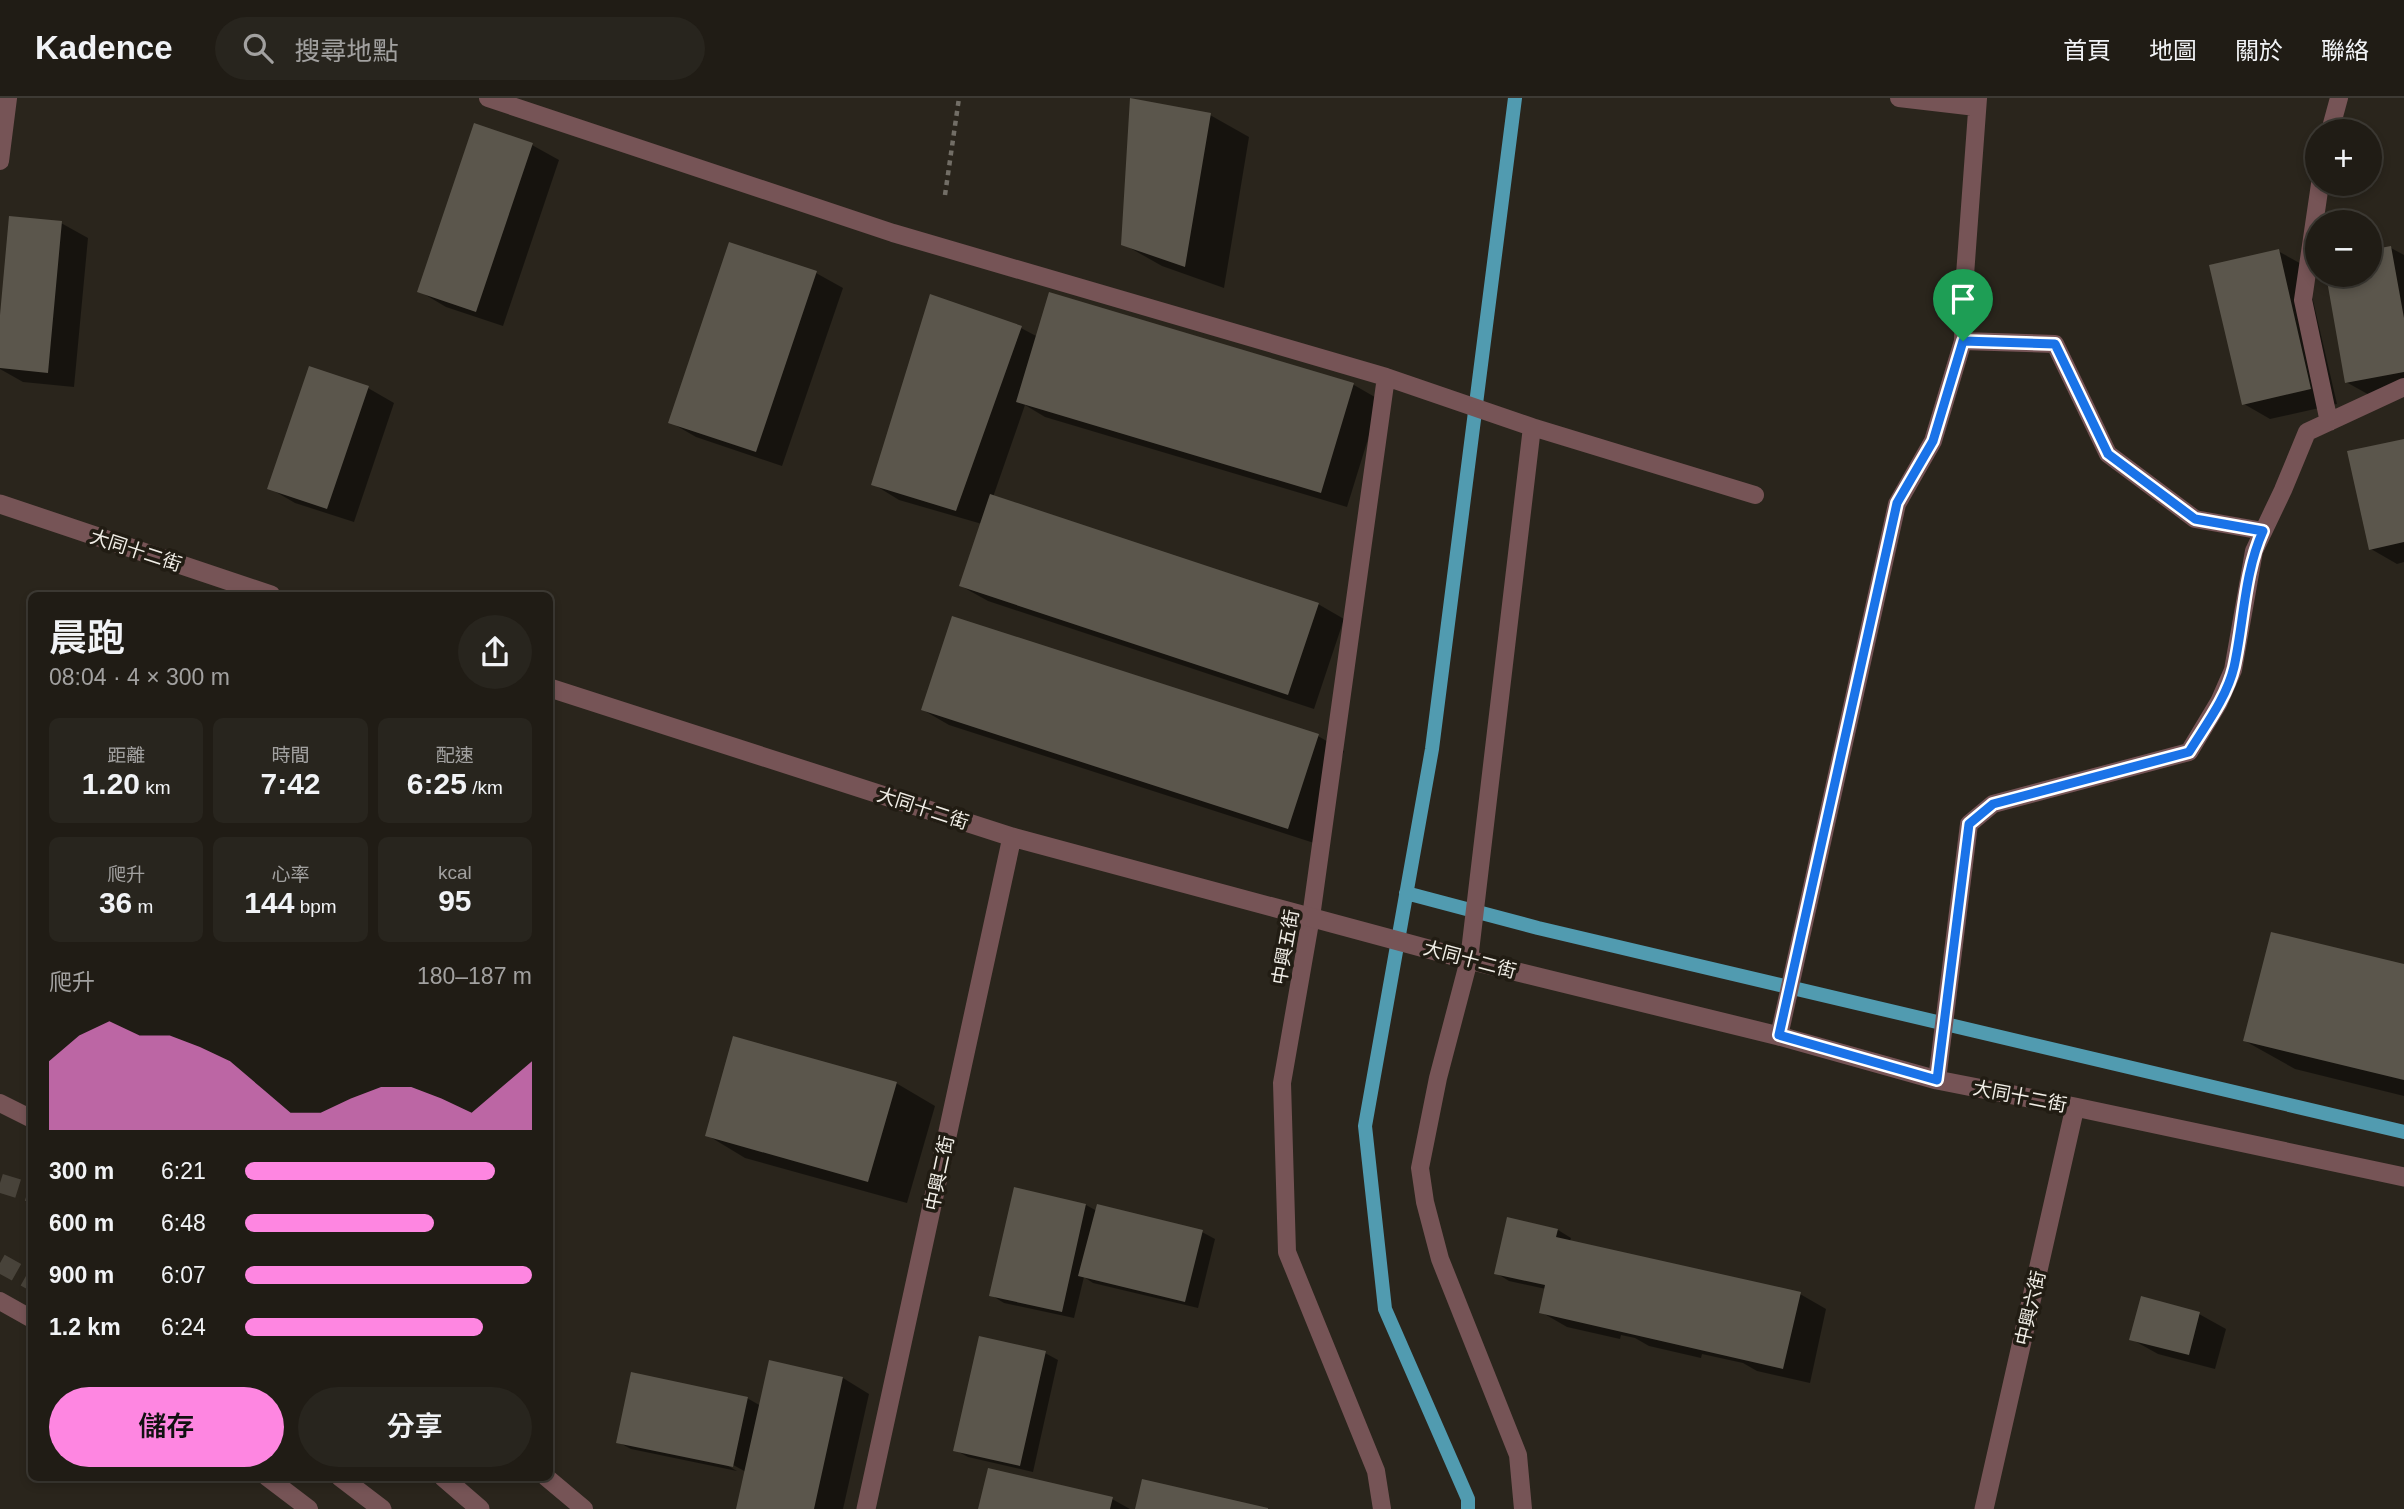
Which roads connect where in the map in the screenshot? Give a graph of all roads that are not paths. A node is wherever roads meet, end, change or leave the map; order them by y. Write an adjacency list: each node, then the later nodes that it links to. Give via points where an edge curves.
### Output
1 (8, 98): 7 (lane)
2 (488, 98): 10 (lane, via 893,233)
3 (1899, 98): 5 (lane)
4 (2339, 98): 6 (lane)
5 (1977, 102): 9 (lane)
6 (2333, 119)
7 (0, 161)
8 (2318, 196): 12 (lane, via 2303,300)
9 (1963, 341): 16 (lane, via 2055,344 2108,454 2195,519); 22 (lane, via 1933,441 1897,503)
10 (1386, 377): 13 (lane); 20 (lane, 中興五街)
11 (2404, 387): 12 (lane)
12 (2329, 422): 16 (lane, via 2307,432)
13 (1532, 427): 14 (lane); 21 (lane)
14 (1755, 495)
15 (0, 505): 17 (street, 大同十二街)
16 (2263, 531): 23 (lane, via 2254,551 2233,670 2189,752 1993,804 1969,824)
17 (262, 592)
18 (553, 689): 19 (street, 大同十二街)
19 (1012, 837): 20 (street, 大同十二街); 38 (street, 中興二街)
20 (1313, 918): 21 (street, 大同十二街); 39 (lane, 中興五街, via 1282,1083 1287,1252 1376,1471)
21 (1467, 959): 22 (street, 大同十二街); 40 (lane, via 1420,1168 1440,1259 1518,1455)
22 (1779, 1035): 23 (street, 大同十二街)
23 (1937, 1080): 25 (street, 大同十二街)
24 (0, 1102): 26 (lane)
25 (2076, 1107): 27 (street, 大同十二街); 41 (street, 中興六街)
26 (28, 1117)
27 (2404, 1177)
28 (0, 1301): 29 (lane)
29 (28, 1317)
30 (272, 1481): 34 (lane)
31 (345, 1481): 35 (street)
32 (448, 1481): 36 (street)
33 (551, 1481): 37 (lane)
34 (309, 1509)
35 (382, 1509)
36 (480, 1509)
37 (584, 1509)
38 (866, 1509)
39 (1382, 1509)
40 (1524, 1509)
41 (1984, 1509)

